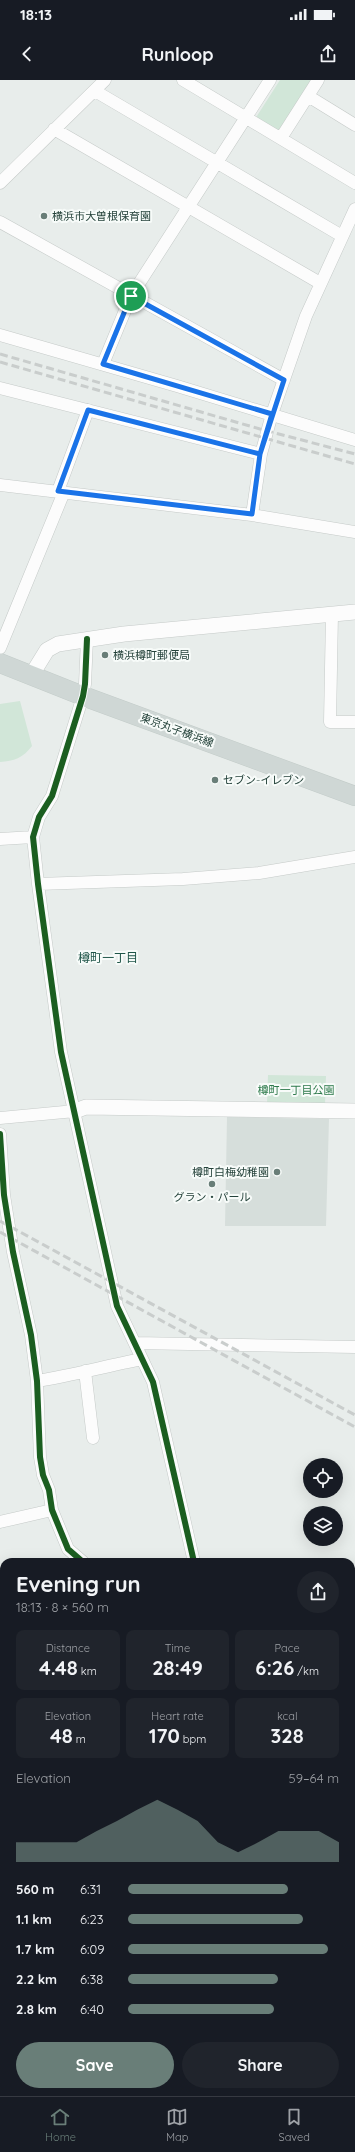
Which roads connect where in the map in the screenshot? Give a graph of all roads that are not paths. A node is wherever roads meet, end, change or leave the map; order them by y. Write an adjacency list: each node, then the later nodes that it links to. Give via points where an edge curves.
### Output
1 (105, 80): 5 (street)
2 (183, 80): 7 (street)
3 (270, 80): 7 (street)
4 (318, 80): 6 (street)
5 (95, 91): 9 (street); 11 (street)
6 (308, 96): 8 (street); 10 (street)
7 (246, 118): 10 (street); 11 (street)
8 (355, 125)
9 (54, 130): 12 (street); 14 (street)
10 (280, 138): 13 (street)
11 (217, 163): 14 (street); 17 (street)
12 (0, 183)
13 (355, 183)
14 (188, 207): 18 (street); 19 (street)
15 (355, 209): 17 (street)
16 (0, 222): 19 (street)
17 (342, 236): 18 (street)
18 (320, 283): 22 (street)
19 (131, 296): 21 (street); 22 (street)
20 (0, 335): 21 (street)
21 (103, 364): 25 (street)
22 (284, 380): 25 (street)
23 (0, 388): 24 (street)
24 (88, 410): 27 (street); 29 (street)
25 (272, 414): 26 (street); 27 (street)
26 (355, 440)
27 (260, 454): 30 (street)
28 (0, 485): 29 (street)
29 (61, 492): 30 (street); 35 (street)
30 (252, 514): 31 (street)
31 (355, 532)
32 (355, 612): 33 (street)
33 (332, 614): 34 (street); 39 (street, via 330,722)
34 (87, 639): 37 (street, via 52,646 40,658); 38 (street)
35 (0, 648)
36 (0, 663): 37 (main road, 東京丸子横浜線)
37 (31, 676): 38 (main road, 東京丸子横浜線)
38 (83, 696): 40 (main road, 東京丸子横浜線); 41 (street, via 52,796 39,817)
39 (355, 722)
40 (355, 796)
41 (33, 837): 42 (street); 44 (street)
42 (0, 839)
43 (355, 857): 44 (street, via 259,873 184,879)
44 (38, 884): 45 (street, via 61,1052)
45 (75, 1111): 46 (street, via 86,1106); 47 (street); 51 (street, via 117,1306)
46 (355, 1111)
47 (0, 1118)
48 (0, 1134): 50 (street, via 4,1195)
49 (0, 1245): 50 (street)
50 (13, 1252): 55 (street, via 31,1336)
51 (135, 1344): 52 (street); 53 (street)
52 (355, 1347)
53 (142, 1359): 54 (street); 60 (street, via 153,1382)
54 (85, 1371): 55 (street); 56 (street)
55 (37, 1381): 57 (street, via 40,1457)
56 (94, 1438)
57 (52, 1510): 58 (street); 59 (street, via 68,1549)
58 (0, 1522)
59 (78, 1558)
60 (193, 1558)

